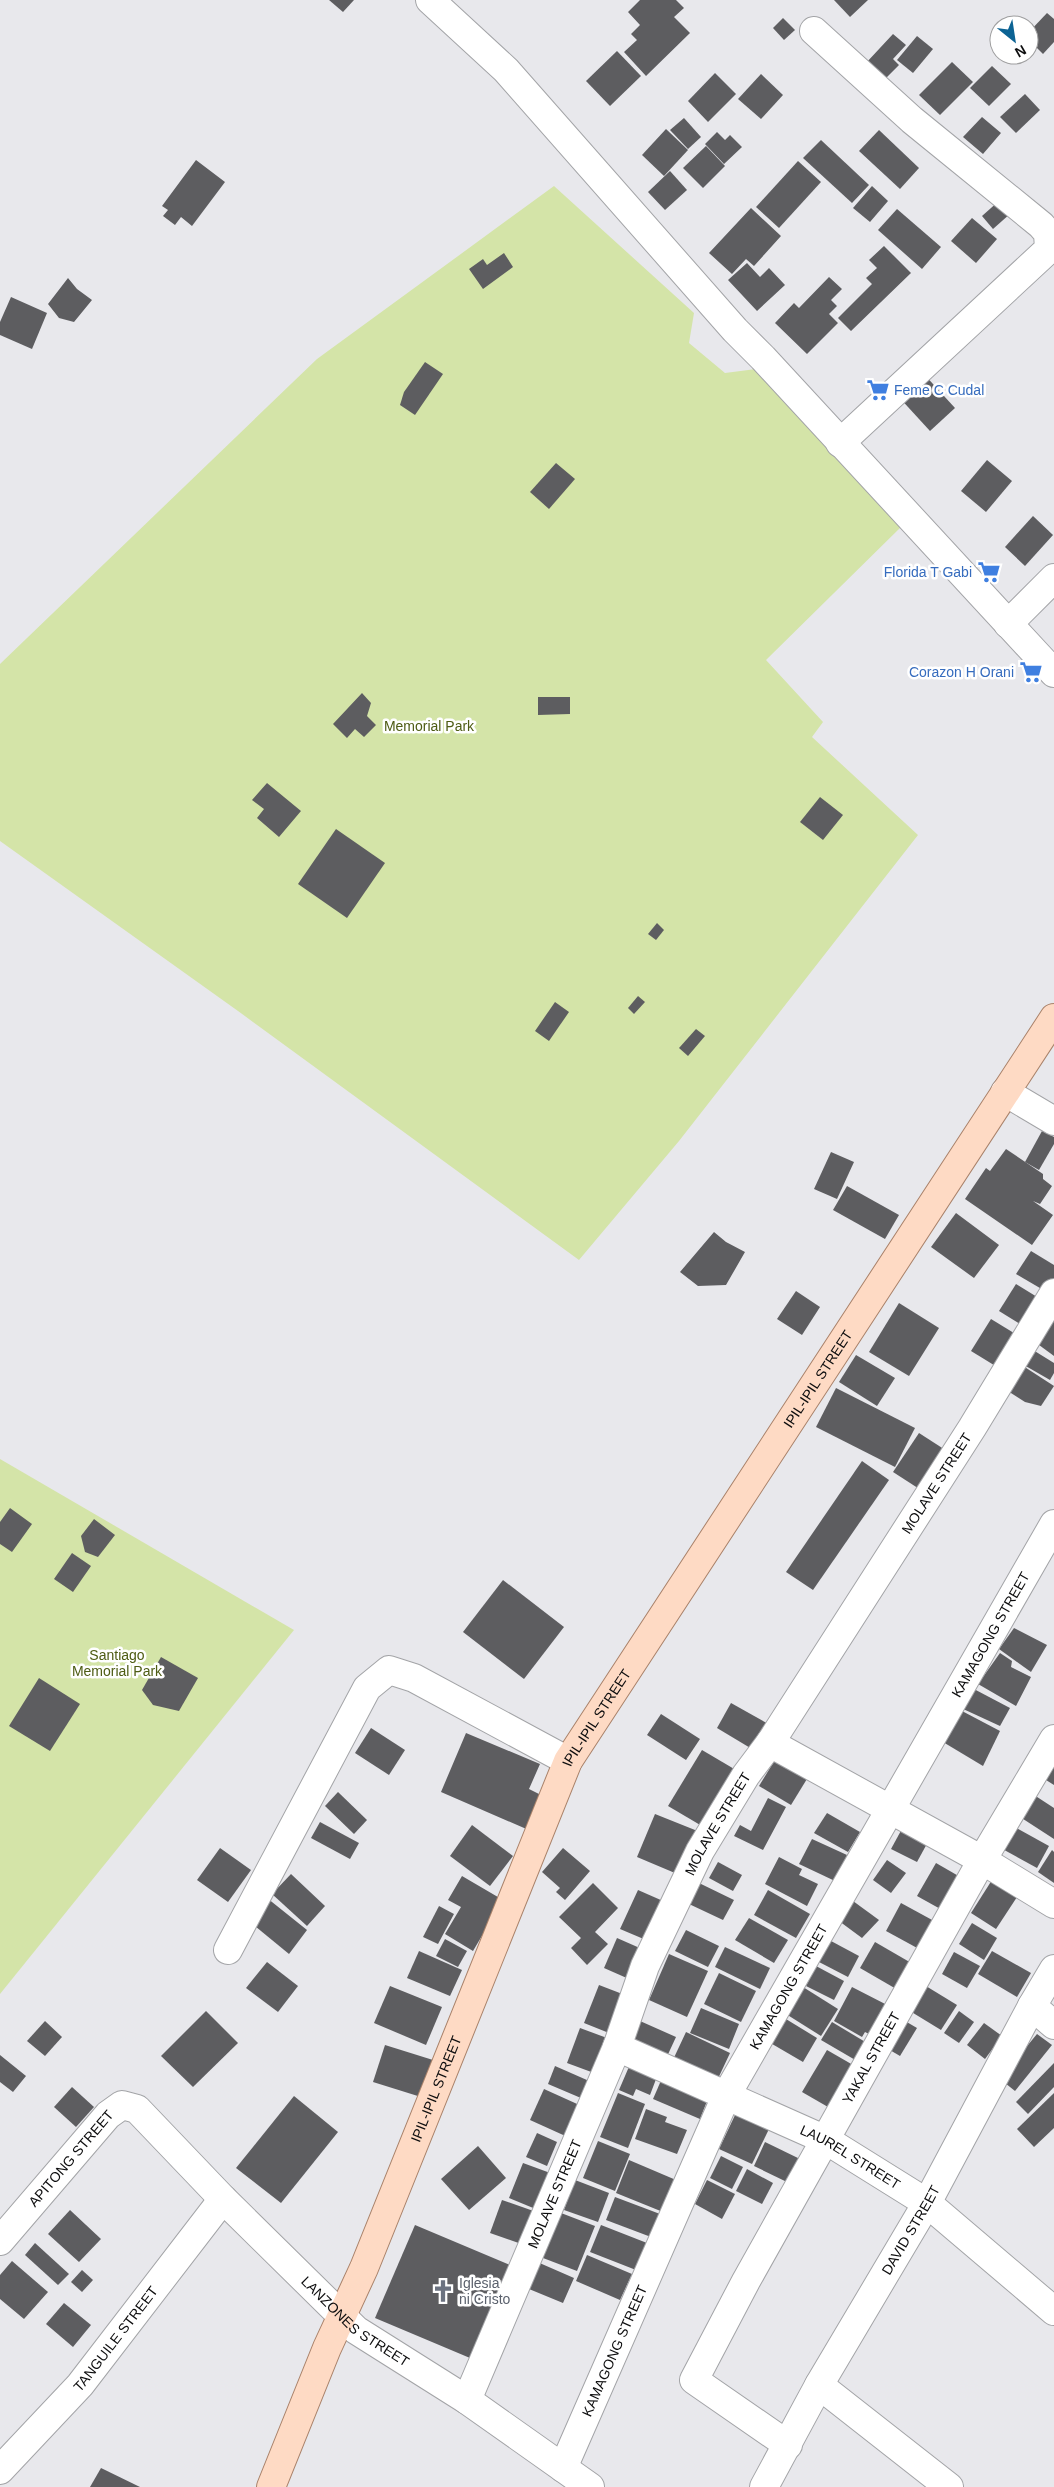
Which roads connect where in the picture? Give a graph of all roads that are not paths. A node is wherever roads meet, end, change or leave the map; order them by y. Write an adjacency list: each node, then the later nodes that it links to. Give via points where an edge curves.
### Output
1 (430, 0): 3 (street, via 506,70 735,330)
2 (814, 31): 3 (street, via 912,120 1041,224 1050,240 1049,249)
3 (840, 443): 5 (street)
4 (1054, 578): 5 (street)
5 (1008, 624): 6 (street)
6 (1054, 673)
7 (1054, 1018): 8 (main road, IPIL-IPIL STREET)
8 (1005, 1092): 9 (street); 14 (main road, IPIL-IPIL STREET)
9 (1054, 1121)
10 (1054, 1293): 13 (street, MOLAVE STREET, via 972,1428)
11 (1054, 1526): 15 (street, KAMAGONG STREET)
12 (1054, 1739): 16 (street, YAKAL STREET)
13 (770, 1743): 15 (street); 22 (street, MOLAVE STREET, via 746,1775 700,1851 645,1966)
14 (568, 1761): 18 (street, via 414,1678 388,1670 367,1688); 30 (main road, IPIL-IPIL STREET)
15 (889, 1809): 16 (street); 23 (street, KAMAGONG STREET)
16 (982, 1860): 17 (street); 25 (street, YAKAL STREET)
17 (1054, 1904)
18 (228, 1950)
19 (1054, 1969): 20 (street, DAVID STREET)
20 (1032, 2006): 21 (street); 27 (street, DAVID STREET)
21 (1054, 2025)
22 (617, 2047): 23 (street, LAUREL STREET); 32 (street, MOLAVE STREET)
23 (727, 2094): 25 (street, LAUREL STREET); 34 (street, KAMAGONG STREET)
24 (150, 2121): 26 (street, LANZONES STREET); 28 (street, APITONG STREET, via 137,2109 122,2104 108,2115)
25 (826, 2140): 27 (street, LAUREL STREET); 33 (street, YAKAL STREET, via 694,2380)
26 (223, 2199): 30 (street, LANZONES STREET); 35 (street, TANGUILE STREET, via 80,2385)
27 (927, 2203): 29 (street, LAUREL STREET); 31 (street, DAVID STREET)
28 (0, 2242)
29 (1054, 2311)
30 (343, 2317): 32 (street, LANZONES STREET, via 356,2330); 36 (main road, IPIL-IPIL STREET, via 326,2348)
31 (819, 2385): 33 (street, DAVID STREET); 39 (street)
32 (466, 2400): 34 (street, LANZONES STREET)
33 (788, 2444): 38 (street, DAVID STREET)
34 (563, 2468): 37 (street, LANZONES STREET)
35 (0, 2470)
36 (271, 2487)
37 (590, 2487)
38 (764, 2487)
39 (949, 2487)

